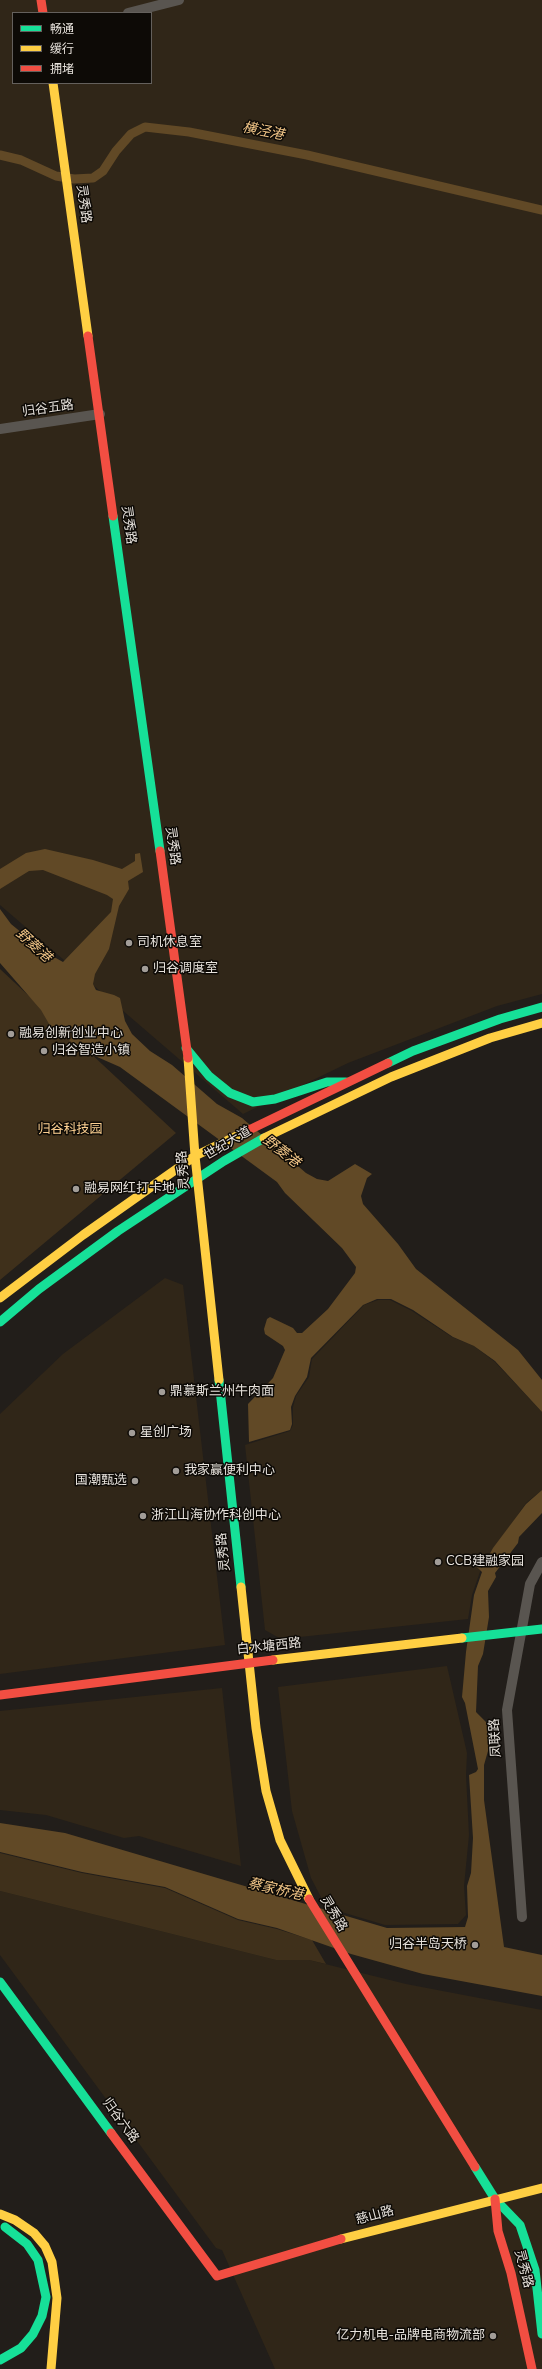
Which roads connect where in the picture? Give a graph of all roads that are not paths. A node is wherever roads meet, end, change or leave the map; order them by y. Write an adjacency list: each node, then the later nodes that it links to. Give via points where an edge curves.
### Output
1 (41, 0): 3 (main road)
2 (179, 0): 4 (street)
3 (43, 12)
4 (132, 12)
5 (53, 84): 6 (main road, 灵秀路)
6 (100, 414): 7 (street, 归谷五路); 10 (main road, 灵秀路)
7 (0, 429)
8 (542, 1007): 11 (main road, 世纪大道, via 500,1019 412,1051)
9 (542, 1023): 13 (main road, 世纪大道, via 490,1038 391,1077 276,1131)
10 (186, 1048): 11 (main road, via 208,1076 230,1093 252,1102 275,1099 326,1082); 12 (main road, 灵秀路)
11 (346, 1082): 12 (main road, 世纪大道)
12 (196, 1156): 13 (main road, 灵秀路); 14 (main road, 世纪大道, via 82,1235)
13 (198, 1178): 15 (main road, 世纪大道, via 118,1231 39,1289); 19 (main road, 灵秀路)
14 (0, 1298)
15 (0, 1322)
16 (542, 1562): 18 (street, 凤联路, via 530,1584)
17 (542, 1629): 18 (main road, 白水塘西路)
18 (522, 1632): 19 (main road, 白水塘西路); 21 (street, 凤联路, via 508,1701 507,1720)
19 (249, 1663): 20 (main road, 白水塘西路); 24 (main road, 灵秀路, via 266,1791 280,1840 306,1894)
20 (0, 1696)
21 (522, 1917)
22 (0, 1982): 27 (main road, 归谷六路)
23 (542, 2188): 24 (main road, 慈山路)
24 (495, 2199): 27 (main road, 慈山路, via 302,2249); 28 (main road, 灵秀路, via 520,2225 535,2270); 31 (main road, 灵秀路, via 498,2231 511,2273)
25 (0, 2214): 30 (main road, via 15,2220 34,2233 45,2246 55,2277 57,2298)
26 (0, 2224): 29 (main road, via 26,2244 38,2260 46,2297 42,2316 34,2334 21,2348)
27 (217, 2276)
28 (542, 2334)
29 (0, 2360)
30 (51, 2369)
31 (532, 2369)

